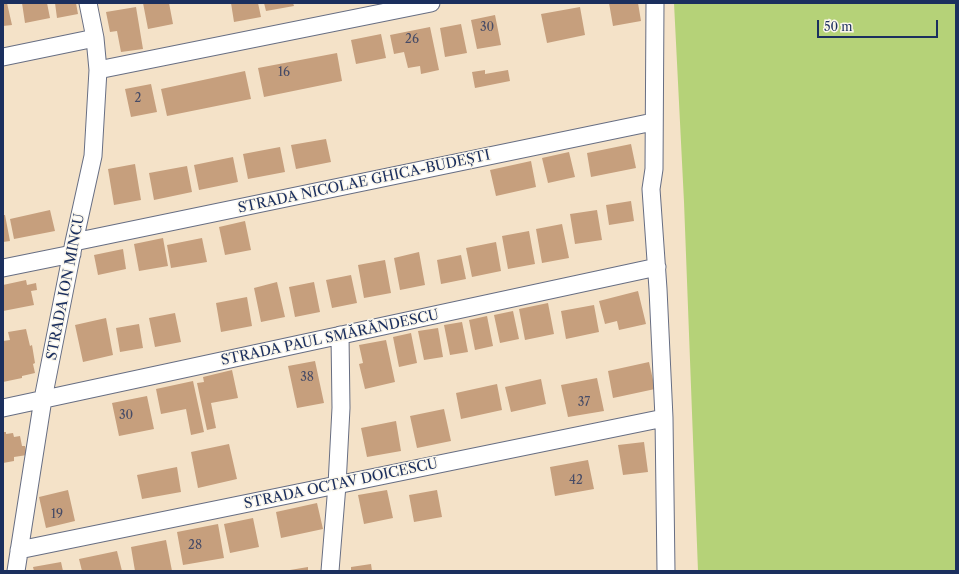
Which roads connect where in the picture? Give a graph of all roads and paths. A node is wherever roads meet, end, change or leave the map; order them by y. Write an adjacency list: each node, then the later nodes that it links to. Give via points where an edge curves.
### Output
1 (88, 3): 4 (street, STRADA ION MINCU)
2 (432, 3): 6 (street)
3 (655, 3): 7 (street)
4 (95, 38): 5 (street); 6 (street, STRADA ION MINCU)
5 (3, 57)
6 (98, 70): 8 (street, STRADA ION MINCU, via 93,156)
7 (653, 122): 8 (street, STRADA NICOLAE GHICA-BUDEȘTI); 9 (street, via 654,168 651,189)
8 (73, 248): 10 (street, STRADA NICOLAE GHICA-BUDEȘTI); 12 (street, STRADA ION MINCU)
9 (657, 267): 11 (street, STRADA PAUL SMĂRĂNDESCU); 14 (street)
10 (3, 268)
11 (340, 335): 12 (street, STRADA PAUL SMĂRĂNDESCU); 15 (street)
12 (43, 399): 13 (street, STRADA PAUL SMĂRĂNDESCU); 16 (street, STRADA ION MINCU)
13 (3, 408)
14 (664, 418): 15 (street, STRADA OCTAV DOICESCU); 19 (street)
15 (337, 485): 16 (street, STRADA OCTAV DOICESCU); 18 (street)
16 (19, 550): 17 (street, STRADA ION MINCU)
17 (16, 571)
18 (330, 571)
19 (666, 571)

